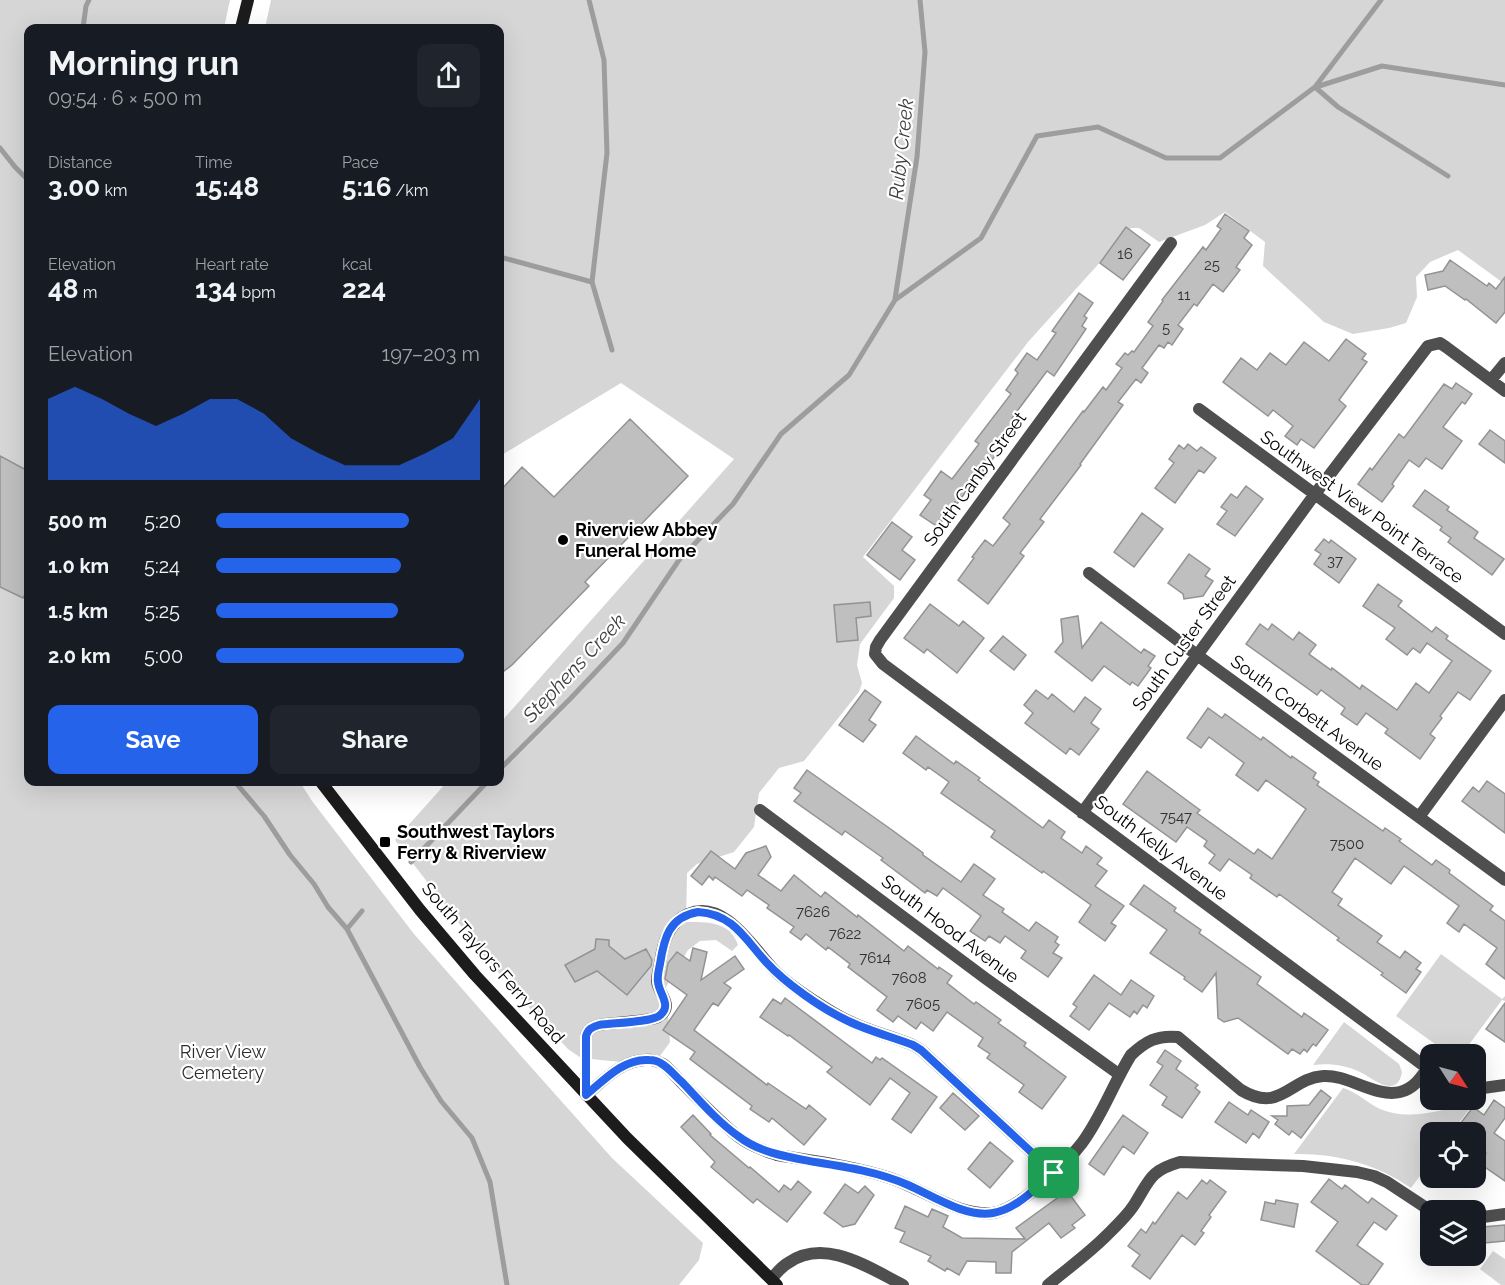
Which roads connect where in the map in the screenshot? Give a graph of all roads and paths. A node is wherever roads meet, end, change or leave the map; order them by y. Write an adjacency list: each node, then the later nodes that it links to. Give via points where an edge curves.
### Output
1 (248, 0): 2 (main road)
2 (242, 24)
3 (1171, 243): 11 (street, South Canby Street, via 880,640)
4 (1505, 363): 5 (street)
5 (1491, 380): 6 (street); 8 (street, South Custer Street, via 1440,343 1428,346)
6 (1505, 391)
7 (1199, 409): 8 (street, Southwest View Point Terrace)
8 (1315, 494): 10 (street, Southwest View Point Terrace); 12 (street, South Custer Street)
9 (1089, 573): 12 (street, South Corbett Avenue)
10 (1505, 634)
11 (875, 654): 16 (street, South Kelly Avenue, via 883,664)
12 (1197, 655): 16 (street, South Custer Street); 17 (street, South Corbett Avenue)
13 (1505, 700): 17 (street)
14 (324, 786): 24 (main road, South Taylors Ferry Road, via 446,941)
15 (760, 810): 20 (street, South Hood Avenue)
16 (1082, 813): 19 (street, South Kelly Avenue)
17 (1419, 817): 18 (street, South Corbett Avenue)
18 (1505, 880)
19 (1420, 1063)
20 (1120, 1075): 21 (street, via 1142,1046 1165,1036 1178,1037 1241,1090 1266,1099 1319,1076 1389,1093 1400,1092); 25 (street, via 1091,1131)
21 (1420, 1080)
22 (1505, 1085): 23 (street)
23 (1486, 1088)
24 (586, 1095): 25 (street, via 626,1065 647,1059 656,1061 668,1068 726,1127 755,1146 777,1155 892,1178 973,1212 1004,1210); 25 (street, via 589,1029 654,1019 663,1013 666,1005 658,976 667,933 681,918 706,912 731,923 778,974 829,1011 921,1050); 29 (main road, South Taylors Ferry Road)
25 (1054, 1173)
26 (1420, 1203): 31 (street, via 1387,1182 1357,1172 1180,1162 1152,1176 1124,1218)
27 (1505, 1214): 28 (street)
28 (1486, 1217)
29 (774, 1282): 30 (street, via 790,1261 826,1253 846,1257)
30 (903, 1285)
31 (1048, 1285)

